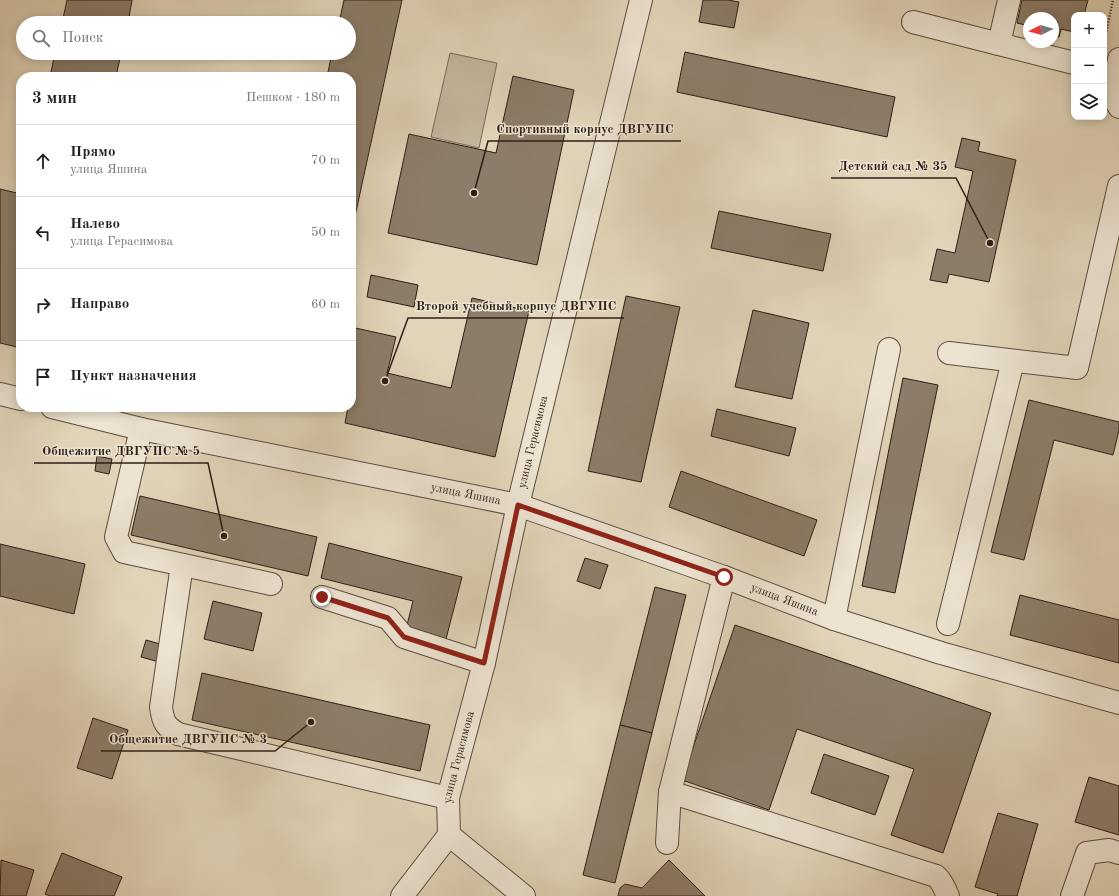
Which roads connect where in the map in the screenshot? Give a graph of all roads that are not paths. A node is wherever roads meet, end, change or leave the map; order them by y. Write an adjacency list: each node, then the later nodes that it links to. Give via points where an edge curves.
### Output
1 (641, 0): 16 (street, улица Герасимова)
2 (1009, 0): 4 (street)
3 (913, 22): 4 (street)
4 (999, 44): 5 (street)
5 (1071, 62)
6 (1113, 67): 7 (street, via 1114,98)
7 (1119, 107)
8 (1119, 186): 11 (street, via 1077,368)
9 (889, 349): 21 (street)
10 (949, 353): 11 (street)
11 (1013, 361): 22 (street)
12 (0, 394): 13 (street)
13 (16, 398)
14 (72, 412): 15 (street, улица Яшина)
15 (141, 429): 16 (street, улица Яшина); 17 (street, via 116,537 124,552)
16 (518, 505): 18 (street, улица Яшина); 23 (street, улица Герасимова)
17 (182, 565): 19 (street); 26 (street, via 161,707 162,719 168,728 178,734)
18 (724, 577): 21 (street, улица Яшина); 25 (street)
19 (271, 584)
20 (322, 597): 23 (street, via 388,618 404,637)
21 (834, 619): 24 (street, улица Яшина, via 941,653)
22 (948, 624)
23 (484, 663): 26 (street, улица Герасимова)
24 (1119, 703)
25 (670, 792): 28 (street); 32 (street, via 936,876 944,885)
26 (448, 798): 27 (street, улица Герасимова)
27 (449, 835): 30 (street); 31 (street)
28 (667, 844)
29 (1119, 853): 33 (street, via 1109,850 1087,853)
30 (402, 896)
31 (524, 896)
32 (948, 896)
33 (1072, 896)

